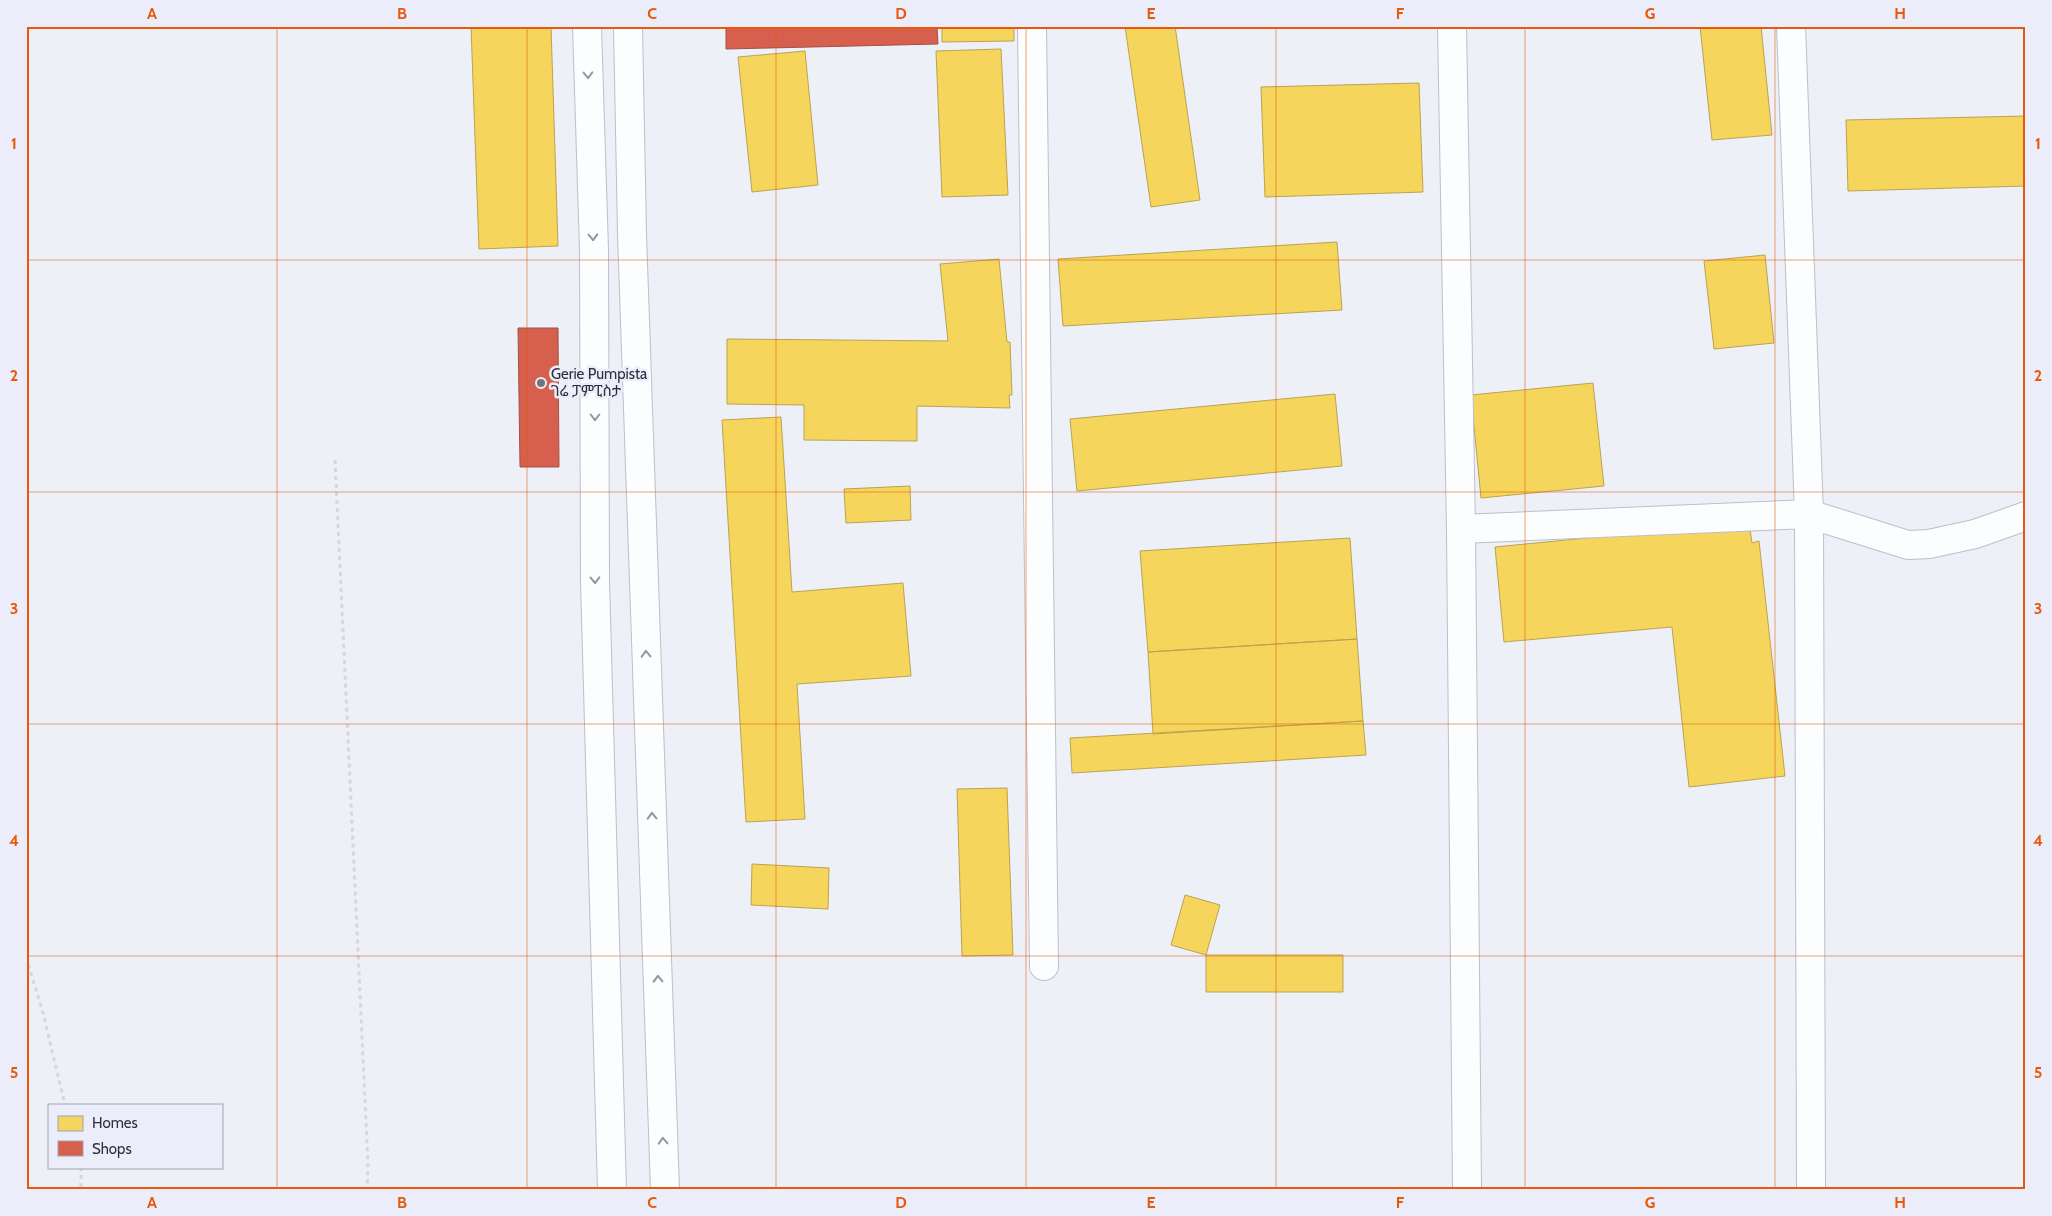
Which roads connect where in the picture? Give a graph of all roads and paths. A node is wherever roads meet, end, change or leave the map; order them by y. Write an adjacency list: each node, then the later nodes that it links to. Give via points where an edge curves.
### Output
1 (587, 26): 16 (street, one-way to 16, via 594,250 595,581)
2 (628, 26): 17 (street, one-way to 2, via 632,234)
3 (1032, 26): 11 (street)
4 (1452, 26): 9 (street)
5 (1790, 26): 7 (street)
6 (335, 460): 15 (path)
7 (1809, 514): 8 (street, via 1908,545 1975,534); 9 (street); 19 (street)
8 (2026, 516)
9 (1461, 529): 18 (street)
10 (26, 957): 12 (path)
11 (1044, 966)
12 (65, 1104)
13 (81, 1168): 14 (path)
14 (81, 1190)
15 (367, 1190)
16 (612, 1190)
17 (665, 1190)
18 (1467, 1190)
19 (1811, 1190)

